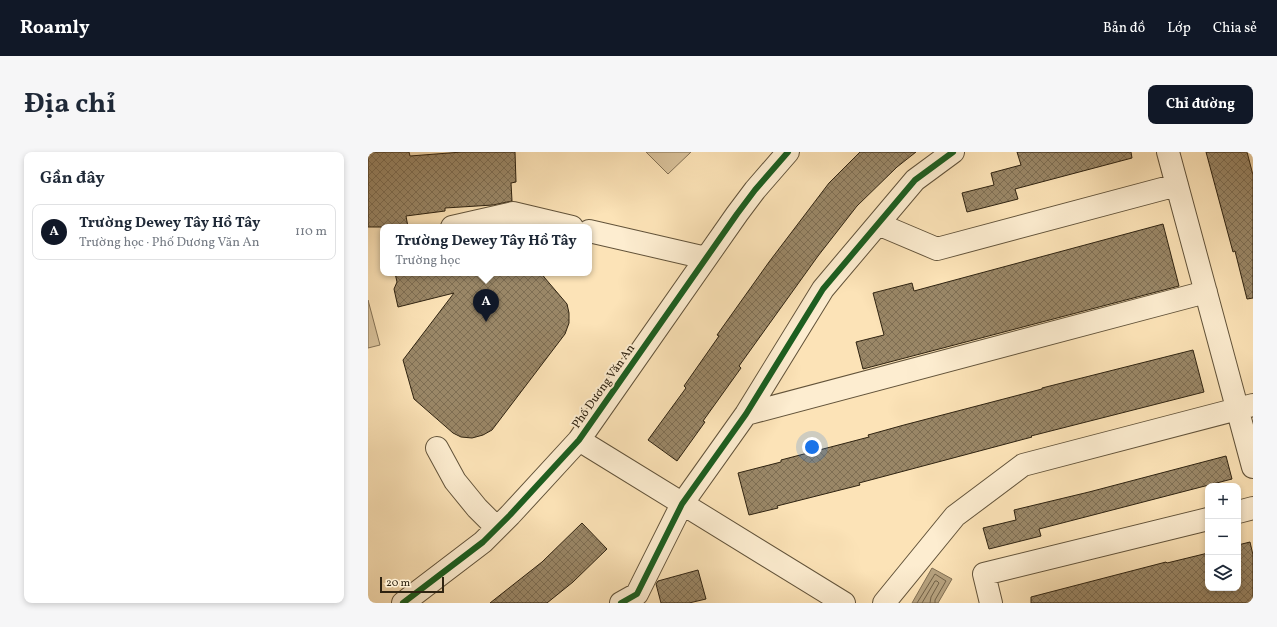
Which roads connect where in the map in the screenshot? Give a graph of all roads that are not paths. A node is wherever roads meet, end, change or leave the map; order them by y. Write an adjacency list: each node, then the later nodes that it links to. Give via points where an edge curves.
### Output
1 (788, 152): 9 (street, Phố Dương Văn An, via 755,190)
2 (953, 152): 7 (street, via 915,180)
3 (1168, 152): 4 (street)
4 (1177, 185): 7 (street, via 937,249); 10 (street)
5 (465, 224): 6 (street, via 513,213)
6 (559, 224)
7 (878, 224): 12 (street, via 823,289)
8 (592, 232): 9 (street)
9 (706, 258): 13 (street, Phố Dương Văn An)
10 (1206, 292): 11 (street); 12 (street)
11 (1245, 407): 15 (street); 24 (street, via 1023,466 955,516)
12 (746, 414): 16 (street)
13 (579, 440): 16 (street); 20 (street, Phố Dương Văn An)
14 (437, 448): 20 (street, via 455,481)
15 (1253, 467)
16 (682, 504): 21 (street); 23 (street)
17 (1253, 508): 18 (street)
18 (1241, 511)
19 (1205, 520): 25 (street, via 984,574)
20 (497, 528): 22 (street, Phố Dương Văn An)
21 (633, 600)
22 (403, 603)
23 (844, 603)
24 (884, 603)
25 (991, 603)

